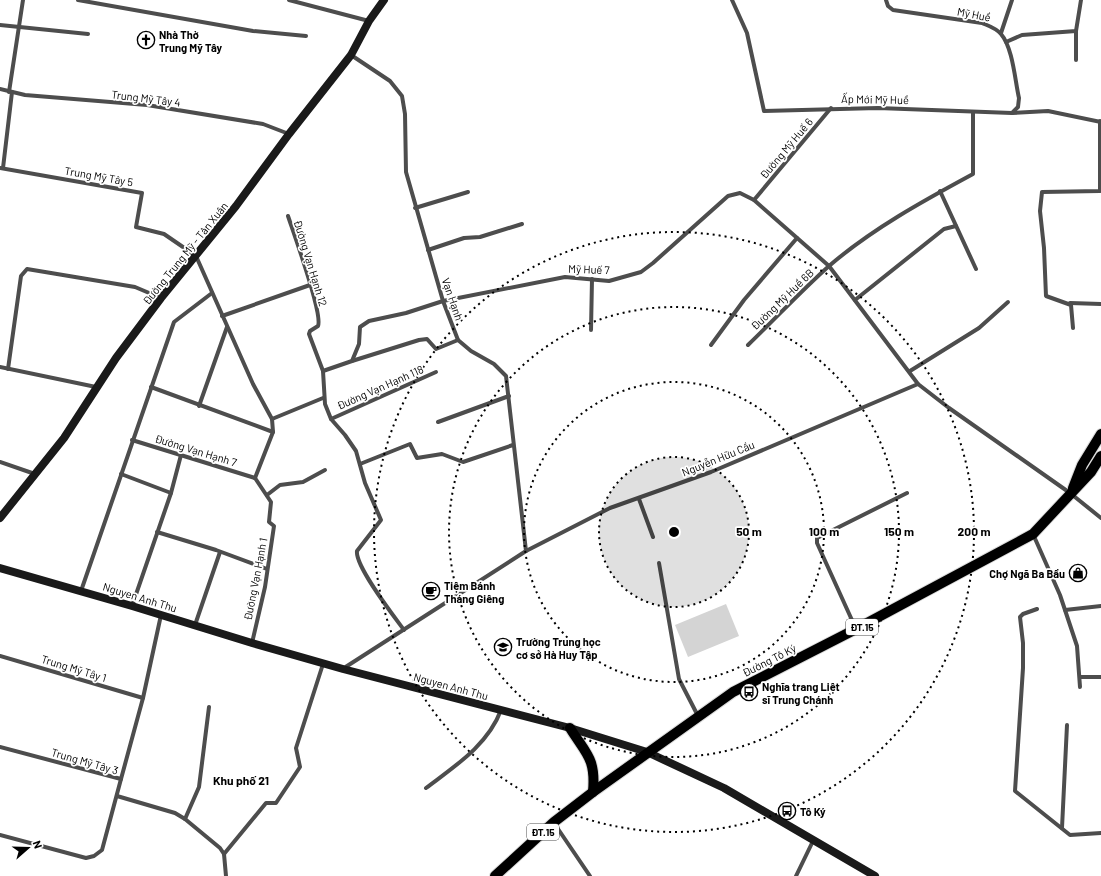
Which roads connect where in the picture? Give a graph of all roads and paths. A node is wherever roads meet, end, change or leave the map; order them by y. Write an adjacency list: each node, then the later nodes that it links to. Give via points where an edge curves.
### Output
1 (23, 0): 11 (street)
2 (78, 0): 15 (street, via 253,31)
3 (289, 0): 9 (street)
4 (384, 0): 9 (main road, Đường Trung Mỹ - Tân Xuân)
5 (732, 0): 21 (street, Ấp Mới Mỹ Huề, via 747,33 764,111)
6 (886, 0): 13 (street, Mỹ Huề, via 893,10 982,23 992,26)
7 (1012, 0): 13 (street)
8 (1081, 0): 12 (street)
9 (370, 21): 17 (main road, Đường Trung Mỹ - Tân Xuân)
10 (0, 25): 11 (street)
11 (19, 28): 14 (street); 20 (street)
12 (1076, 31): 16 (street, via 1022,35); 18 (street)
13 (1001, 33): 16 (street, Mỹ Huề)
14 (88, 34)
15 (306, 36)
16 (1006, 42): 23 (street, Mỹ Huề, via 1019,98 1018,107)
17 (351, 55): 25 (main road, Đường Trung Mỹ - Tân Xuân); 30 (street, Vạn Hạnh, via 390,81 402,96 405,114 406,172)
18 (1076, 60)
19 (0, 90): 20 (street, Trung Mỹ Tây 4)
20 (10, 92): 25 (street, Trung Mỹ Tây 4, via 147,105 263,124); 26 (street)
21 (831, 108): 22 (street, Ấp Mới Mỹ Huề); 29 (street, Đường Mỹ Huế 6)
22 (973, 112): 23 (street, Ấp Mới Mỹ Huề); 27 (street, Đường Mỹ Huề 6B, via 973,174)
23 (1012, 113): 24 (street, Ấp Mới Mỹ Huề, via 1048,111)
24 (1100, 122): 46 (street, via 1100,191 1042,192 1040,210 1046,296)
25 (289, 134): 36 (main road, Đường Trung Mỹ - Tân Xuân)
26 (1, 168): 36 (street, Trung Mỹ Tây 5, via 142,193 136,226 164,234)
27 (940, 191): 33 (street); 37 (street, Đường Mỹ Huề 6B, via 889,223)
28 (468, 192): 30 (street)
29 (754, 200): 34 (street); 39 (street, Mỹ Huế 7, via 740,193 728,196 641,272 609,281)
30 (415, 208): 35 (street, Vạn Hạnh)
31 (288, 216): 40 (street, Đường Vạn Hạnh 12)
32 (522, 224): 35 (street)
33 (956, 226): 38 (street); 43 (street, via 944,229)
34 (797, 238): 37 (street); 53 (street, via 744,300)
35 (428, 250): 44 (street, Vạn Hạnh)
36 (196, 256): 41 (street); 42 (main road, Đường Trung Mỹ - Tân Xuân)
37 (829, 266): 43 (street); 54 (street, Đường Mỹ Huề 6B)
38 (976, 269)
39 (592, 279): 44 (street, Mỹ Huế 7, via 565,277); 51 (street)
40 (310, 285): 48 (street); 58 (street, Đường Vạn Hạnh 12, via 319,324 309,334)
41 (212, 293): 48 (street); 62 (street, via 174,322)
42 (161, 298): 57 (street, via 135,287 27,269 21,276); 63 (main road, Đường Trung Mỹ - Tân Xuân)
43 (855, 300): 59 (street)
44 (443, 301): 52 (street, Vạn Hạnh); 55 (street, Mỹ Huế 7, via 369,321 360,327 359,344)
45 (1008, 302): 59 (street, via 979,328)
46 (1070, 303): 47 (street); 50 (street)
47 (1101, 304)
48 (222, 316): 49 (street)
49 (227, 327): 66 (street); 68 (street)
50 (1073, 328)
51 (591, 330)
52 (458, 340): 55 (street, via 436,349 427,339 420,340); 64 (street, via 503,372 508,383)
53 (711, 345)
54 (748, 345)
55 (352, 361): 58 (street)
56 (0, 367): 57 (street)
57 (8, 369): 63 (street)
58 (323, 371): 65 (street, Đường Vạn Hạnh 12)
59 (910, 371): 61 (street)
60 (436, 372): 67 (street, Đường Vạn Hạnh 118)
61 (918, 384): 84 (street, via 948,408); 86 (street, Nguyễn Hữu Cầu, via 711,472)
62 (151, 386): 66 (street); 72 (street)
63 (96, 387): 79 (main road, Đường Trung Mỹ - Tân Xuân, via 64,438)
64 (509, 396): 69 (street); 73 (street)
65 (323, 398): 67 (street, Đường Vạn Hạnh 12); 68 (street)
66 (199, 406): 70 (street)
67 (331, 418): 77 (street, Đường Vạn Hạnh 12, via 352,445)
68 (272, 419): 70 (street)
69 (438, 422)
70 (273, 432): 81 (street)
71 (1101, 434): 84 (main road, Đường Tô Ký / ĐT.15, via 1082,465)
72 (132, 440): 74 (street, Đường Vạn Hạnh 7); 80 (street)
73 (513, 444): 77 (street, via 463,462 442,454 417,458 410,444); 92 (street)
74 (181, 455): 81 (street, Đường Vạn Hạnh 7); 83 (street)
75 (1101, 456): 84 (main road, Đường Tô Ký / ĐT.15, via 1091,472)
76 (0, 462): 79 (street)
77 (360, 464): 104 (street, Đường Vạn Hạnh 12, via 381,520 357,551 357,559)
78 (324, 470): 85 (street, via 303,482 280,485)
79 (35, 474): 87 (main road, Đường Trung Mỹ - Tân Xuân)
80 (120, 474): 83 (street); 97 (street)
81 (255, 478): 85 (street, Đường Vạn Hạnh 1)
82 (907, 492): 105 (street, via 818,538 817,543)
83 (171, 493): 89 (street)
84 (1070, 493): 88 (street); 90 (main road, Đường Tô Ký / ĐT.15)
85 (266, 495): 96 (street, Đường Vạn Hạnh 1, via 272,502 269,522 274,526)
86 (639, 499): 91 (street); 92 (street, Nguyễn Hữu Cầu, via 610,508)
87 (0, 518)
88 (1101, 518)
89 (158, 532): 93 (street); 98 (street)
90 (1033, 534): 101 (street); 105 (main road, Đường Tô Ký / ĐT.15)
91 (653, 537)
92 (526, 551): 104 (street, Nguyễn Hữu Cầu)
93 (220, 552): 96 (street); 103 (street)
94 (659, 563): 116 (street, via 679,679)
95 (0, 568): 97 (main road, Nguyen Anh Thu)
96 (267, 569): 106 (street, Đường Vạn Hạnh 1)
97 (81, 591): 98 (main road, Nguyen Anh Thu)
98 (132, 606): 102 (main road, Nguyen Anh Thu)
99 (1101, 606): 101 (street)
100 (1037, 609): 127 (street, via 1020,617 1023,668 1015,791)
101 (1065, 610): 110 (street, via 1078,653)
102 (162, 615): 103 (main road, Nguyen Anh Thu); 113 (street)
103 (194, 625): 106 (main road, Nguyen Anh Thu)
104 (404, 630): 109 (street, Nguyễn Hữu Cầu)
105 (856, 630): 116 (main road, Đường Tô Ký / ĐT.15, via 733,692)
106 (252, 643): 108 (main road, Nguyen Anh Thu)
107 (0, 656): 113 (street, Trung Mỹ Tây 1)
108 (323, 663): 109 (main road, Nguyen Anh Thu); 131 (street, via 296,748 300,767 281,797 276,802 266,803)
109 (343, 669): 115 (main road, Nguyen Anh Thu)
110 (1080, 677): 111 (street); 112 (street)
111 (1101, 677)
112 (1080, 687)
113 (143, 698): 121 (street)
114 (209, 707): 125 (street, via 199,788)
115 (502, 710): 118 (main road, Nguyen Anh Thu); 122 (street, via 495,726 479,746)
116 (698, 716): 120 (main road, Đường Tô Ký / ĐT.15)
117 (1067, 725): 127 (street)
118 (570, 728): 120 (main road, Nguyen Anh Thu); 123 (main road, via 582,743 594,769)
119 (0, 747): 121 (street, Trung Mỹ Tây 3)
120 (647, 752): 123 (main road, Đường Tô Ký / ĐT.15); 130 (main road, Nguyen Anh Thu, via 724,788)
121 (121, 779): 124 (street, Trung Mỹ Tây 3)
122 (426, 788)
123 (593, 792): 126 (main road, Đường Tô Ký / ĐT.15)
124 (117, 796): 125 (street, via 175,813); 129 (street, Trung Mỹ Tây 3, via 102,850 94,856 86,858)
125 (185, 819): 131 (street)
126 (554, 822): 133 (main road, Đường Tô Ký / ĐT.15); 134 (street)
127 (1062, 828): 128 (street, via 1070,835)
128 (1101, 833)
129 (0, 835)
130 (813, 841): 135 (street); 136 (main road, Nguyen Anh Thu)
131 (224, 854): 132 (street)
132 (226, 876)
133 (495, 876)
134 (590, 876)
135 (796, 876)
136 (875, 876)

